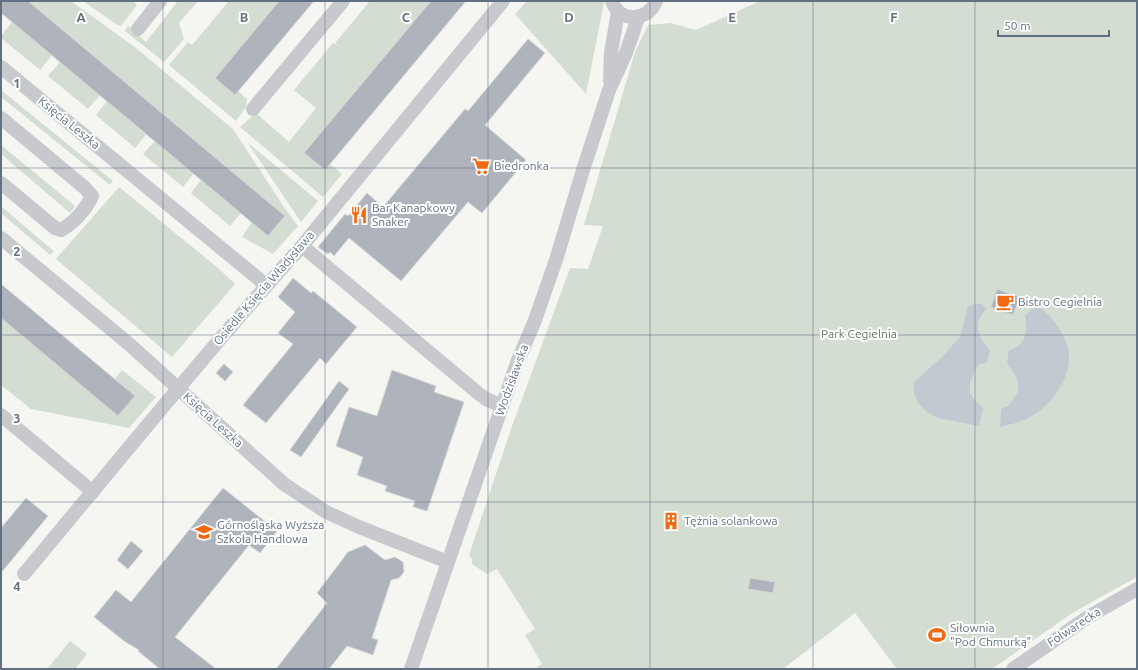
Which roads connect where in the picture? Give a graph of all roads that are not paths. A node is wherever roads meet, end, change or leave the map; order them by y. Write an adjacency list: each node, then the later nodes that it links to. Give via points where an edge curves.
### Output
1 (160, 1): 7 (street)
2 (343, 1): 10 (street)
3 (503, 1): 14 (street, Osiedle Księcia Władysława)
4 (656, 1): 6 (street, via 648,12)
5 (615, 6): 6 (street, via 627,17); 9 (street, Wodzisławska)
6 (638, 18): 9 (street, Wodzisławska)
7 (138, 29)
8 (1, 67): 15 (street, Księcia Leszka)
9 (609, 90): 17 (street, Wodzisławska, via 556,260)
10 (254, 109)
11 (1, 118): 12 (street, via 92,196 82,211 61,230 55,228)
12 (1, 183)
13 (1, 238): 16 (street, Księcia Leszka, via 129,344)
14 (302, 246): 15 (street, Osiedle Księcia Władysława); 17 (street, via 478,393)
15 (266, 285): 16 (street, Osiedle Księcia Władysława)
16 (178, 389): 19 (street, Osiedle Księcia Władysława); 20 (street, Księcia Leszka, via 284,484 326,512)
17 (502, 406): 20 (street, Wodzisławska)
18 (1, 415): 19 (street)
19 (93, 492): 21 (street, Osiedle Księcia Władysława)
20 (448, 562): 23 (street, Wodzisławska)
21 (24, 574)
22 (1137, 589): 24 (street, Folwarecka, via 1088,617)
23 (411, 669)
24 (1013, 669)

